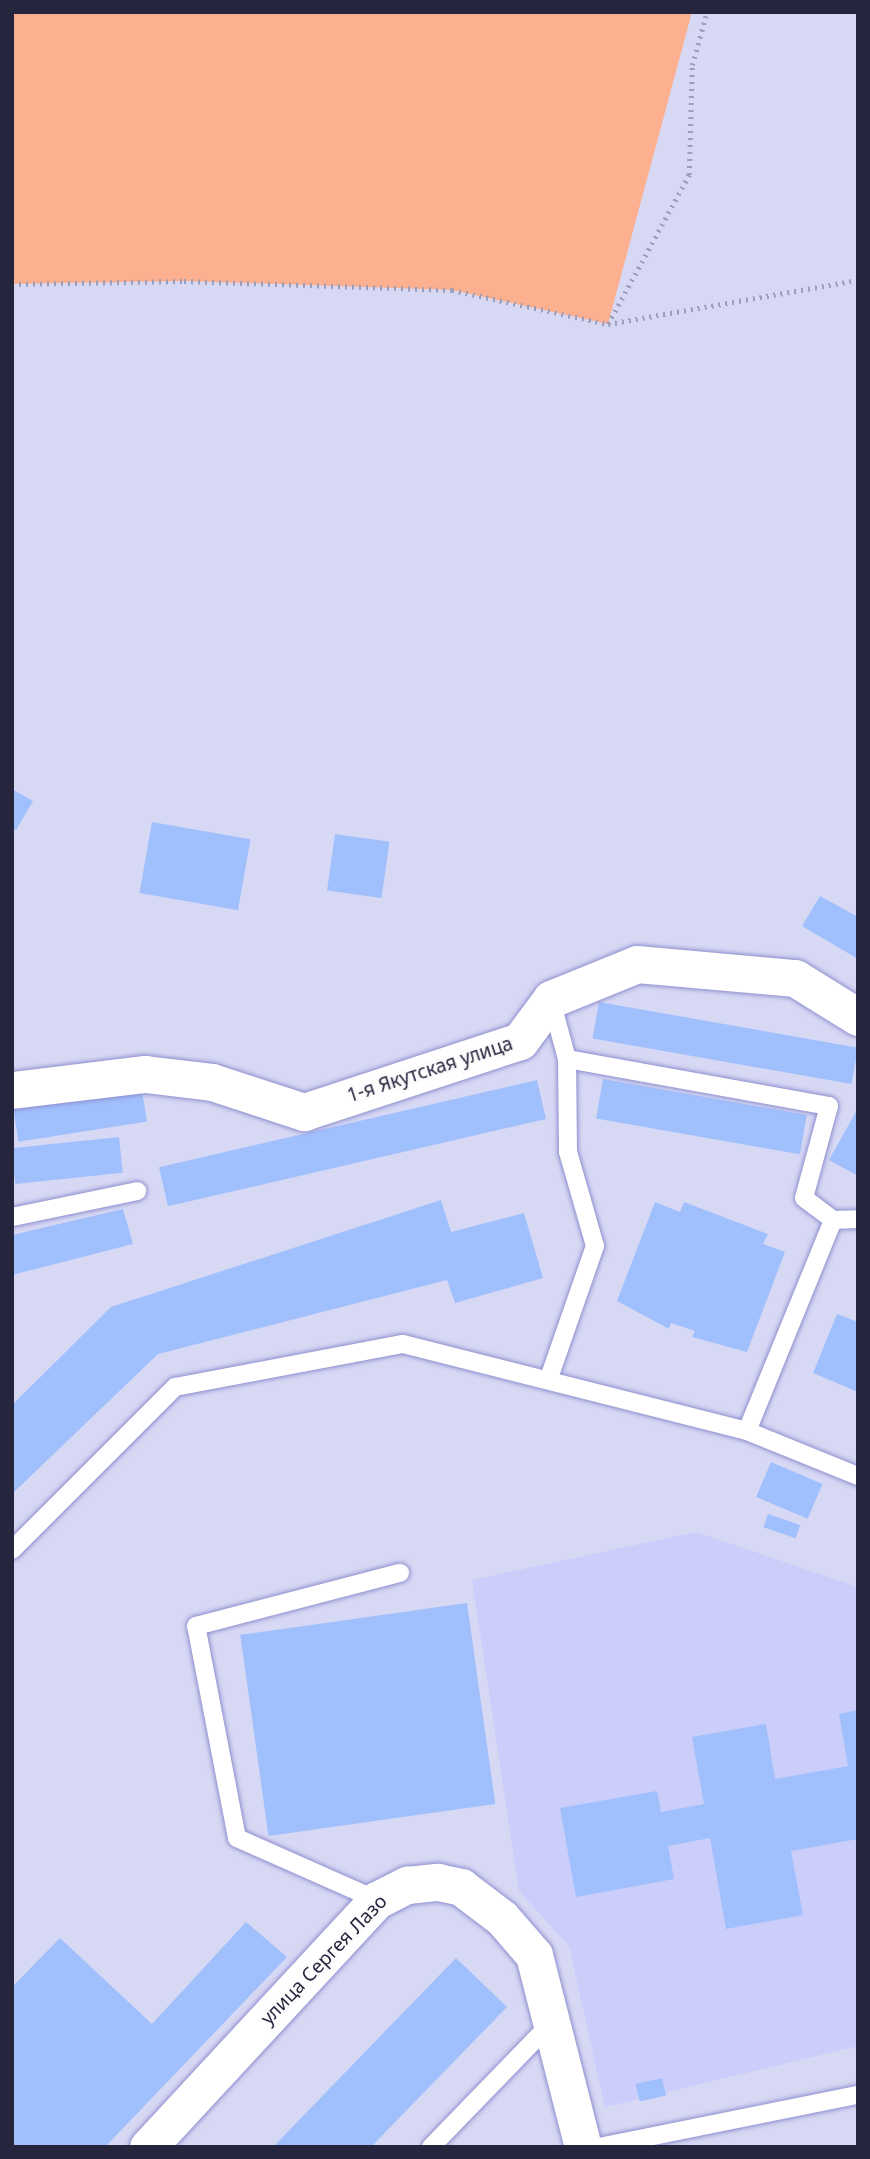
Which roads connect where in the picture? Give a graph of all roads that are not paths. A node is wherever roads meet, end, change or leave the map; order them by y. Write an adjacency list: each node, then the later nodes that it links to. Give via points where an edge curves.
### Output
1 (551, 999): 2 (street, via 637,964 795,978); 3 (lane); 4 (street, 1-я Якутская улица, via 520,1041 304,1112 212,1082 145,1074)
2 (858, 1017)
3 (567, 1059): 8 (lane, via 829,1106 804,1198); 9 (lane, via 568,1152 595,1246)
4 (12, 1090)
5 (137, 1191): 6 (lane)
6 (12, 1217)
7 (858, 1219): 8 (lane)
8 (833, 1220): 10 (lane)
9 (549, 1378): 10 (lane); 12 (lane, via 403,1344 175,1387)
10 (747, 1431): 11 (lane)
11 (858, 1476)
12 (12, 1549)
13 (400, 1573): 14 (lane, via 196,1626 237,1838)
14 (377, 1900): 15 (street, улица Сергея Лазо, via 418,1883 461,1887 521,1935 534,1955); 17 (street, улица Сергея Лазо)
15 (551, 2023): 18 (lane); 19 (street, улица Сергея Лазо)
16 (858, 2095): 20 (lane)
17 (148, 2147)
18 (430, 2147)
19 (583, 2147)
20 (599, 2147)

